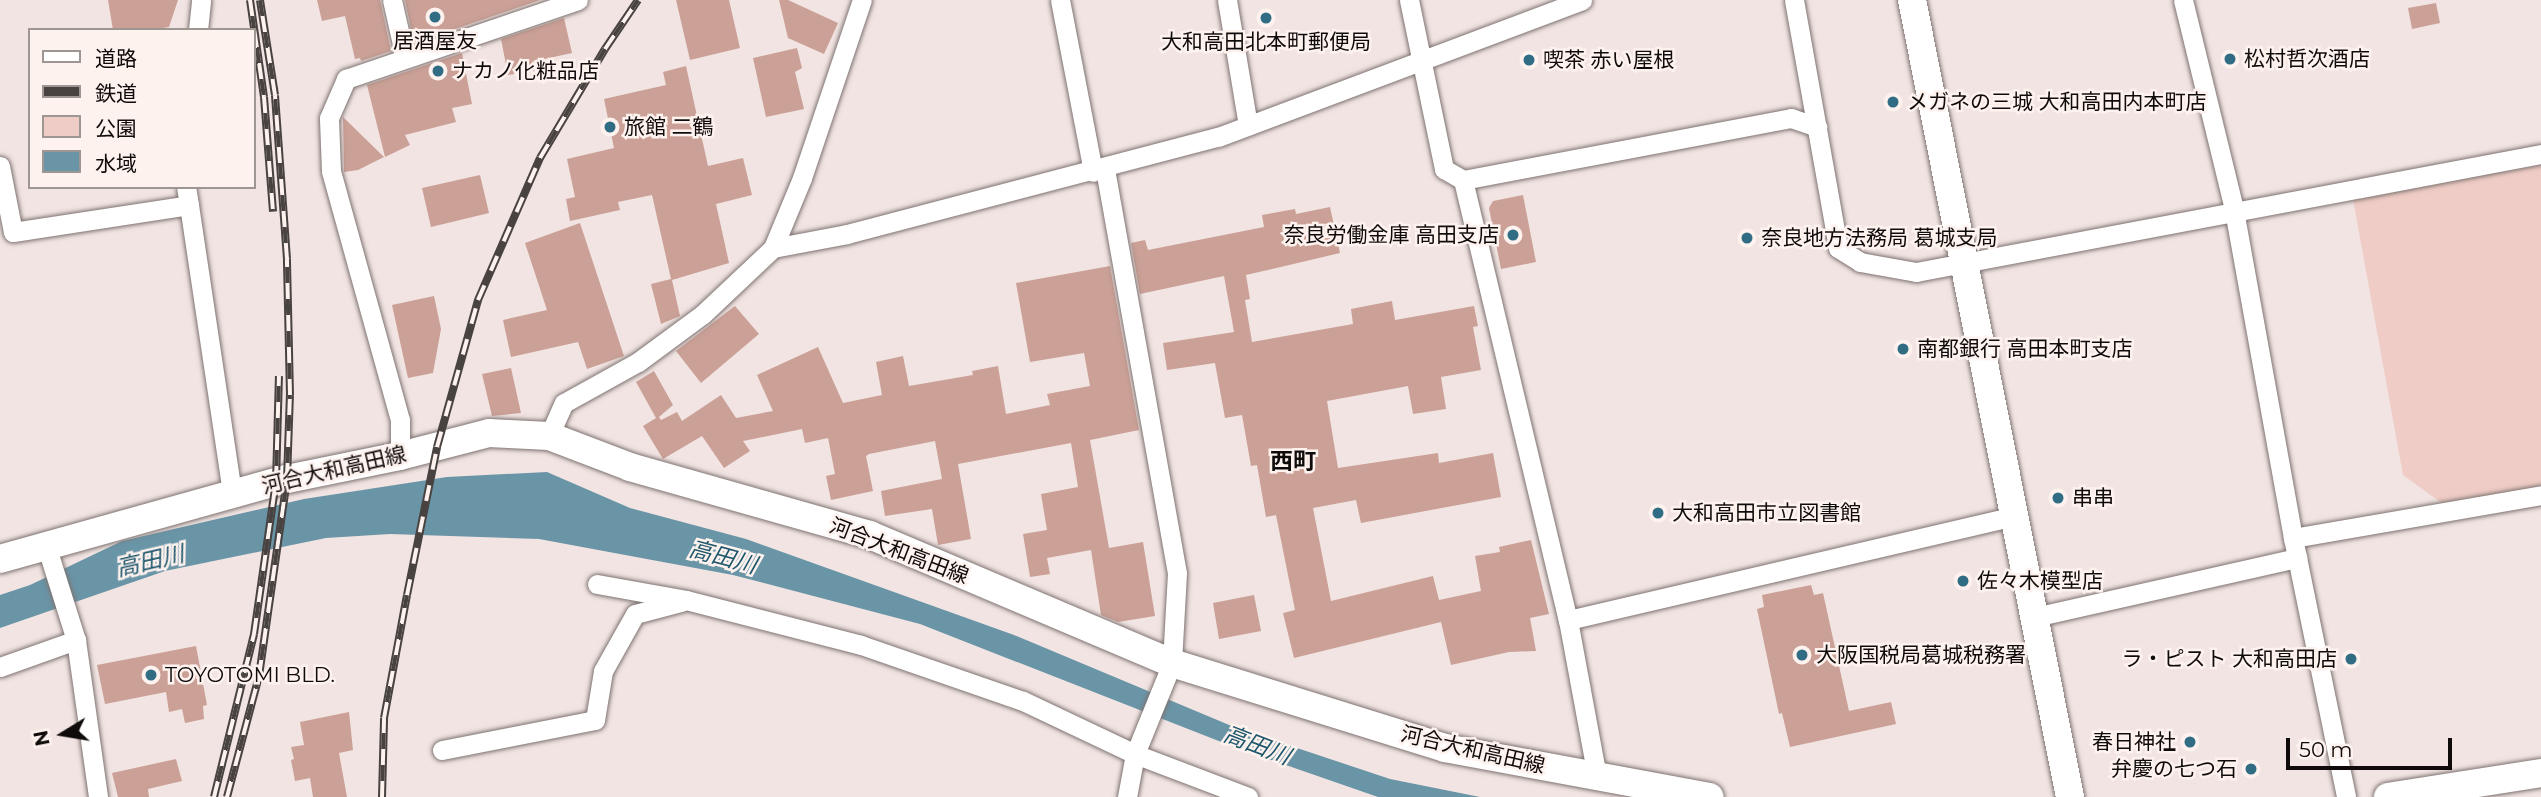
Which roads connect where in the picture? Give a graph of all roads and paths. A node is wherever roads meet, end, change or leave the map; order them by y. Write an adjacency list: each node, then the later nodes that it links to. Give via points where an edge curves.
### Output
1 (201, 0): 12 (street)
2 (392, 0): 13 (street)
3 (578, 0): 13 (street)
4 (862, 0): 23 (street, via 802,178)
5 (1060, 0): 19 (street)
6 (1227, 0): 15 (street)
7 (1409, 0): 14 (street)
8 (1582, 0): 14 (street)
9 (1794, 0): 16 (street)
10 (1912, 0): 24 (main road)
11 (2183, 0): 22 (street)
12 (198, 28)
13 (405, 57): 26 (street, via 346,79 329,118 331,172 400,421)
14 (1420, 63): 15 (street); 20 (street, via 1444,169)
15 (1248, 125): 19 (street)
16 (1816, 127): 20 (street, via 1791,118); 24 (street, via 1838,248 1860,262 1916,272)
17 (2541, 154): 22 (street)
18 (0, 166): 21 (street, via 13,232)
19 (1099, 170): 23 (street, via 847,234); 40 (street, via 1177,573)
20 (1462, 180): 37 (street)
21 (187, 196): 27 (street)
22 (2234, 210): 24 (street); 30 (street)
23 (773, 248): 25 (street, via 703,314 638,362 564,402)
24 (1963, 263): 29 (main road)
25 (549, 436): 26 (main road, 河合大和高田線, via 489,433); 40 (main road, 河合大和高田線, via 630,467 870,535)
26 (400, 456): 27 (main road, 河合大和高田線)
27 (232, 494): 31 (main road, 河合大和高田線)
28 (2541, 495): 30 (street)
29 (2016, 516): 36 (main road); 37 (street)
30 (2293, 538): 32 (street)
31 (47, 549): 33 (main road, 河合大和高田線); 38 (street)
32 (2297, 558): 36 (street); 50 (street)
33 (0, 559)
34 (597, 584): 35 (street)
35 (686, 600): 41 (street, via 635,614 603,671 595,720); 42 (street, via 874,649 1023,701)
36 (2035, 617): 49 (main road)
37 (1567, 620): 44 (street)
38 (76, 640): 39 (street); 45 (street)
39 (0, 667)
40 (1168, 669): 42 (street); 44 (main road, 河合大和高田線, via 1445,748)
41 (442, 750)
42 (1135, 754): 46 (street); 47 (street)
43 (2541, 773): 51 (main road)
44 (1597, 776): 48 (main road, 河合大和高田線)
45 (98, 797)
46 (1127, 797)
47 (1248, 797)
48 (1710, 797)
49 (2070, 797)
50 (2346, 797)
51 (2388, 797)

